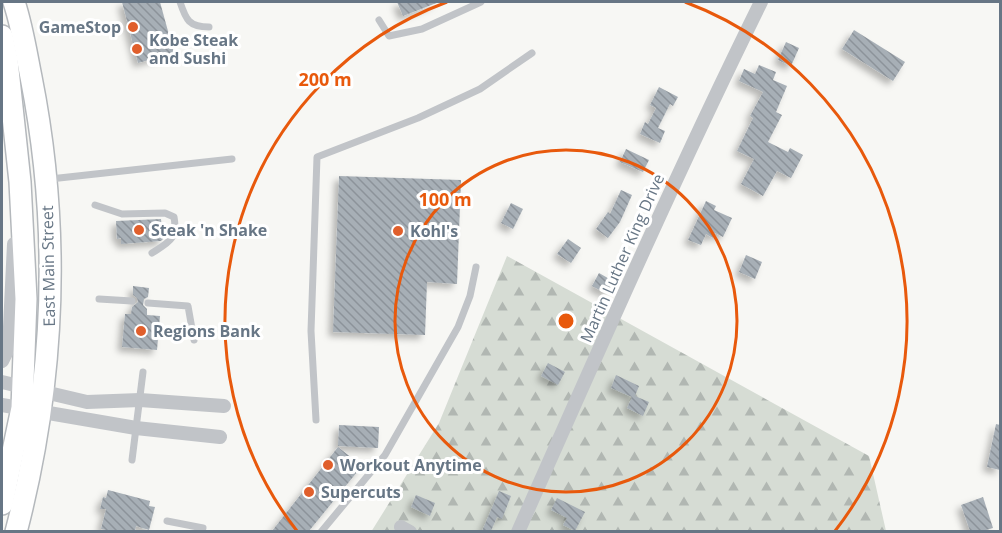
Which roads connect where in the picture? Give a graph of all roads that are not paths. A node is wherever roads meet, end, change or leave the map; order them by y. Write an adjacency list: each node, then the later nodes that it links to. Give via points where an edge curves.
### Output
1 (14, 2): 10 (main road, East Main Street, via 35,98)
2 (180, 2): 6 (lane, via 193,25)
3 (481, 2): 5 (lane, via 422,28 389,36)
4 (761, 2): 36 (street, Martin Luther King Drive, via 705,116)
5 (379, 20)
6 (209, 27)
7 (2, 36): 11 (main road, East Main Street)
8 (532, 53): 25 (lane, via 470,94 317,157 312,331)
9 (232, 159): 10 (lane)
10 (46, 179): 23 (main road, East Main Street, via 49,342)
11 (20, 182): 19 (street, via 16,183 9,347); 23 (main road, East Main Street)
12 (95, 205): 13 (lane, via 122,214 165,213 174,217 176,230 170,241)
13 (152, 253)
14 (476, 267): 35 (lane, via 458,327 385,455)
15 (99, 299): 16 (lane)
16 (132, 302)
17 (148, 303): 18 (lane, via 188,306)
18 (194, 340)
19 (2, 361)
20 (143, 372): 22 (lane)
21 (2, 382): 23 (street)
22 (140, 400): 23 (street); 24 (street); 26 (lane)
23 (26, 401): 26 (street); 30 (main road, East Main Street); 34 (main road, East Main Street, via 26,489)
24 (224, 406)
25 (316, 420)
26 (136, 428): 27 (street); 29 (lane)
27 (220, 437)
28 (2, 446): 30 (street)
29 (132, 460)
30 (9, 469): 31 (main road, East Main Street)
31 (2, 504)
32 (167, 521): 33 (lane)
33 (203, 528)
34 (16, 531)
35 (321, 531)
36 (518, 531)

